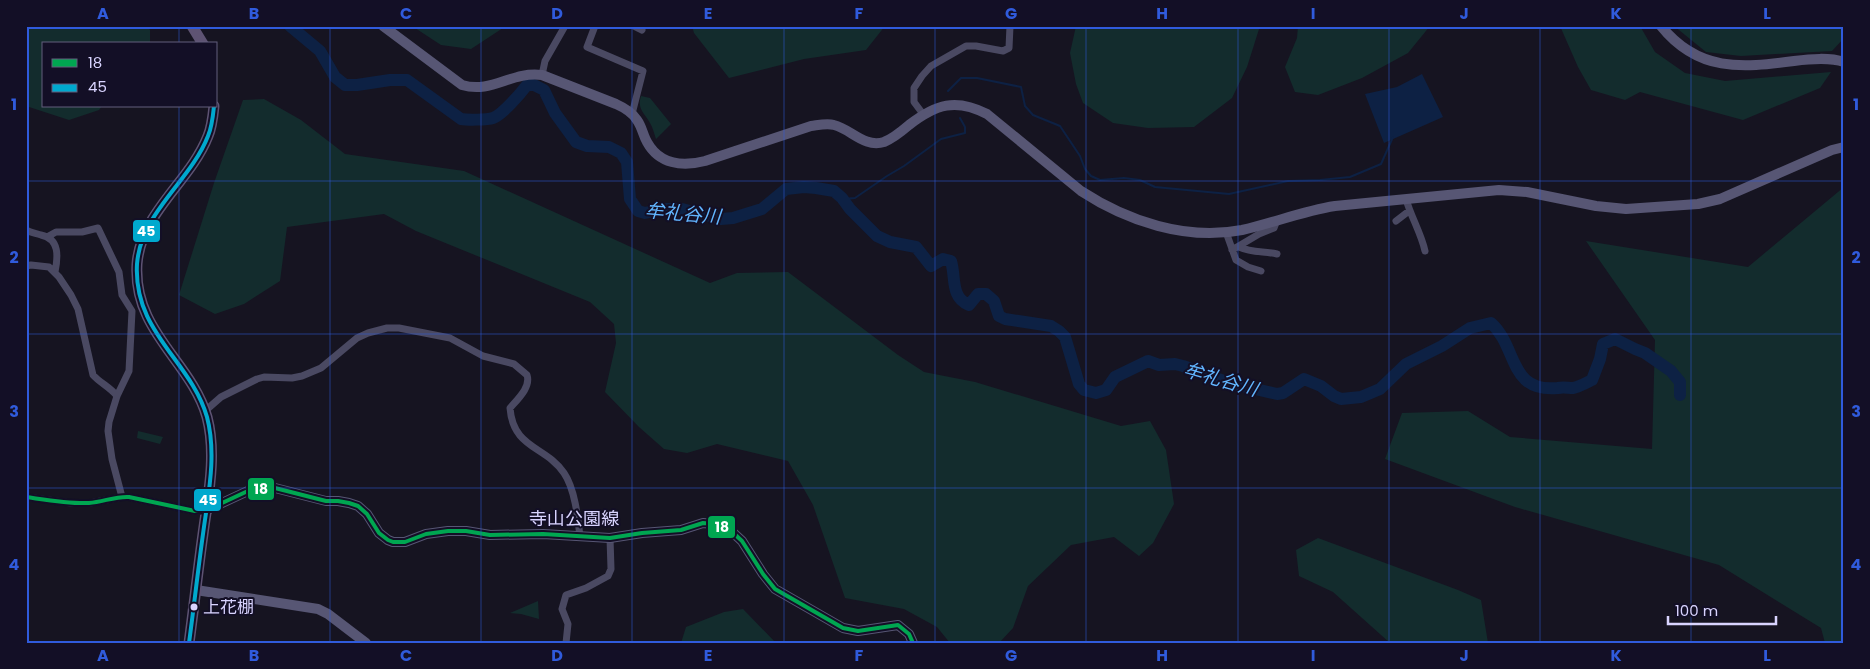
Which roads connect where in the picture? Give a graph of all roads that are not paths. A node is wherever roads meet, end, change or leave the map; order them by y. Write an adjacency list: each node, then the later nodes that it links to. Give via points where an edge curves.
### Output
1 (192, 26): 9 (main road)
2 (383, 26): 11 (street, via 462,85 488,87 517,76)
3 (566, 26): 11 (street, via 545,60)
4 (595, 26): 13 (street, via 587,47 643,71)
5 (634, 26): 8 (street)
6 (1010, 26): 14 (street, via 1009,48 1003,51 966,46 931,66 914,88 914,102)
7 (1661, 26): 10 (street, via 1681,46 1710,62 1745,66 1804,60)
8 (642, 30)
9 (202, 42)
10 (1844, 62)
11 (542, 75): 13 (street, via 616,104)
12 (214, 108): 31 (main road, via 208,136 153,218 137,263 138,288 151,324)
13 (632, 114): 14 (street, via 652,150 669,162 685,165 822,124 838,126 871,143 882,142)
14 (923, 114): 21 (street, via 950,104 975,108 1106,207 1176,230)
15 (1844, 147): 16 (street, via 1720,199 1698,204 1626,210 1499,190)
16 (1406, 199): 17 (street); 18 (street, via 1335,206)
17 (1409, 211): 19 (street); 25 (street)
18 (1277, 220): 21 (street); 23 (street, via 1274,228 1258,234)
19 (1396, 221)
20 (26, 230): 22 (street)
21 (1226, 232): 24 (street)
22 (48, 237): 29 (street, via 57,248); 30 (street, via 56,232 98,228 117,265 122,295 132,311 129,371)
23 (1240, 247): 24 (street); 26 (street, via 1249,252)
24 (1232, 250): 28 (street, via 1236,260)
25 (1425, 251)
26 (1277, 254)
27 (26, 266): 29 (street, via 49,267)
28 (1261, 271)
29 (55, 272): 30 (street, via 78,309 94,374)
30 (117, 396): 33 (street, via 108,431)
31 (205, 411): 34 (main road, via 211,448); 35 (street, via 221,397 257,379 292,378 321,368 357,338 377,329 399,328 450,338 483,356 514,364 527,375 527,386 510,408 512,423 519,436 565,474 574,500)
32 (26, 497): 33 (street, via 70,503)
33 (122, 497): 34 (street, via 195,511)
34 (207, 510): 35 (street, 寺山公園線, via 250,490 275,488 358,506 379,533 393,542 448,531); 37 (main road)
35 (580, 537): 36 (street, 寺山公園線)
36 (610, 538): 40 (street, via 611,568 608,576 566,596 562,609 568,624); 41 (street, 寺山公園線, via 681,530 703,523 723,526 742,541 775,589 843,628 858,631 898,625 909,634)
37 (196, 590): 38 (street, via 318,610); 39 (main road)
38 (364, 642)
39 (189, 643)
40 (566, 643)
41 (912, 643)

